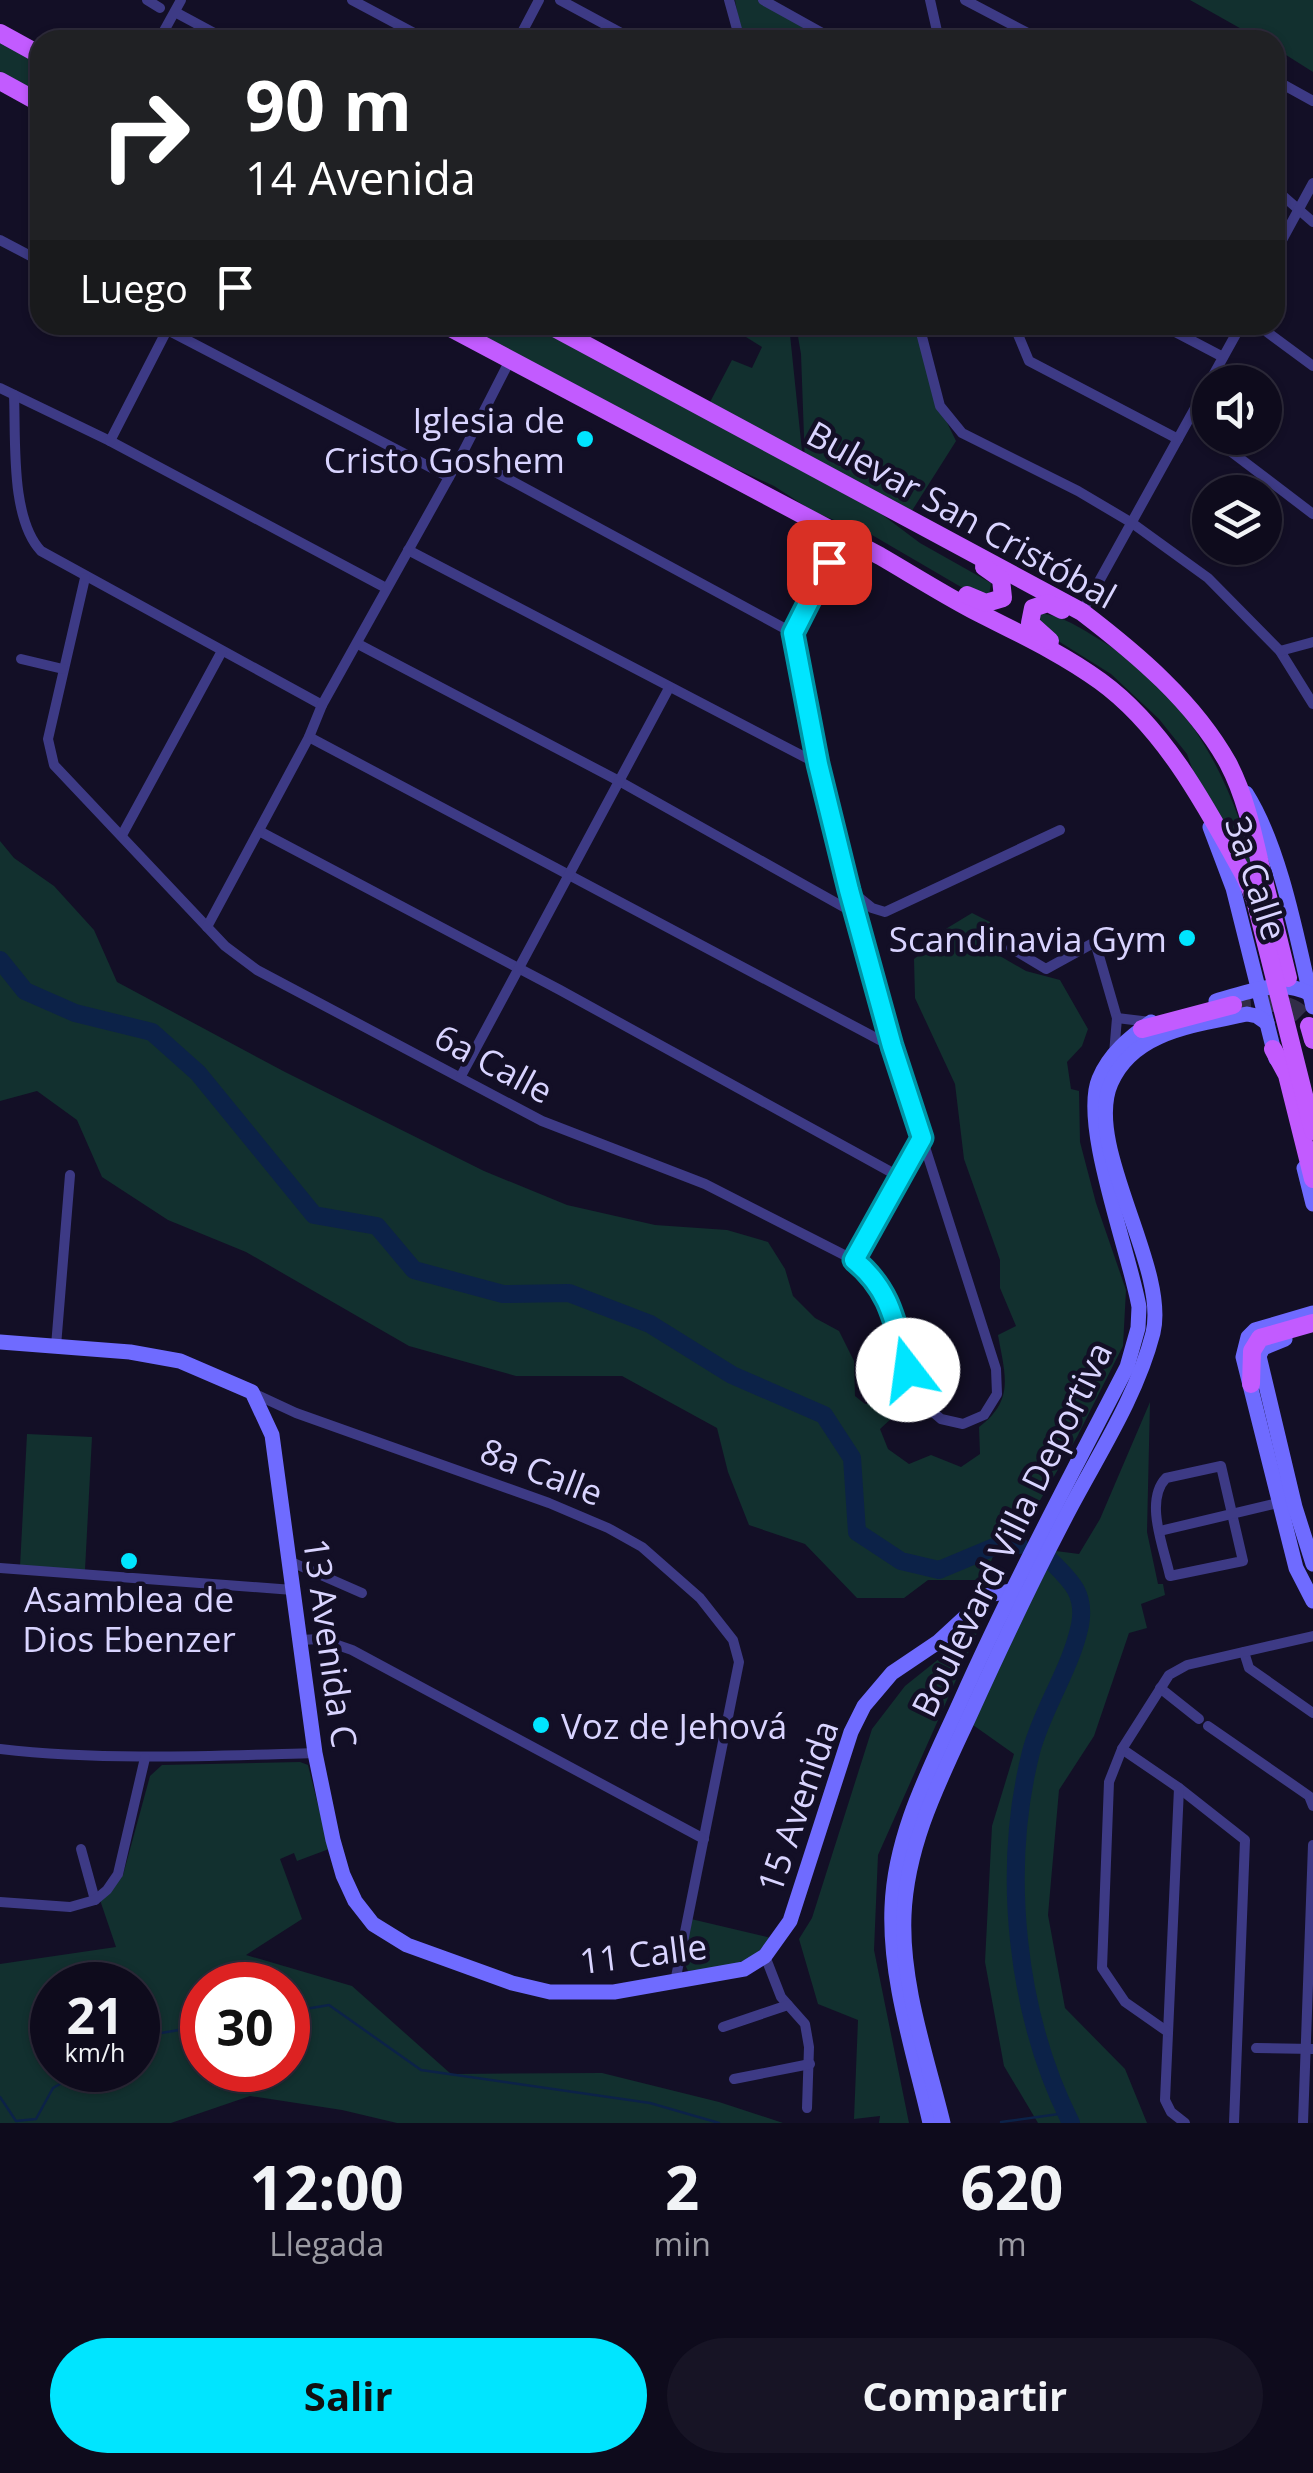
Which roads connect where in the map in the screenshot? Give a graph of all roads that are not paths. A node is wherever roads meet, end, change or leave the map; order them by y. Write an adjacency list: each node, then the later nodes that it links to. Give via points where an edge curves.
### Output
1 (147, 0): 10 (street)
2 (181, 0): 11 (street)
3 (352, 0): 14 (street)
4 (539, 0): 15 (street)
5 (560, 0): 16 (street)
6 (729, 0): 17 (street)
7 (763, 0): 18 (street)
8 (930, 0): 19 (street)
9 (965, 0): 20 (street)
10 (160, 8)
11 (175, 12): 12 (street); 13 (street)
12 (165, 30)
13 (208, 30)
14 (408, 30)
15 (523, 30)
16 (616, 30)
17 (737, 30)
18 (816, 30)
19 (938, 30)
20 (1022, 30)
21 (0, 31): 22 (main road)
22 (30, 48)
23 (0, 85): 25 (main road)
24 (1285, 86): 26 (street)
25 (30, 101)
26 (1313, 102)
27 (1313, 183): 29 (street)
28 (1285, 198): 29 (street)
29 (1298, 210): 30 (street); 31 (street)
30 (1313, 222)
31 (1285, 235)
32 (0, 240): 33 (street)
33 (30, 256)
34 (158, 335): 49 (street)
35 (177, 335): 52 (street)
36 (464, 335): 44 (main road, Bulevar San Cristóbal)
37 (568, 335): 53 (main road, Bulevar San Cristóbal)
38 (922, 335): 55 (street, via 940,406 962,433)
39 (1018, 335): 48 (street, via 1029,360)
40 (1181, 335): 43 (street)
41 (1235, 335): 43 (street)
42 (1271, 335): 45 (street)
43 (1223, 357): 48 (street)
44 (510, 360): 50 (street); 56 (main road, Bulevar San Cristóbal)
45 (1313, 366)
46 (0, 388): 47 (street)
47 (14, 395): 49 (street); 59 (street, via 24,524 40,551)
48 (1178, 439): 55 (street)
49 (110, 442): 60 (street)
50 (462, 454): 52 (street); 62 (street)
51 (1236, 455): 54 (street)
52 (449, 477): 57 (street)
53 (885, 506): 58 (main road, via 1001,579 1003,598 986,603); 61 (main road, Bulevar San Cristóbal)
54 (1313, 514)
55 (1132, 522): 61 (street); 67 (street, via 1208,578)
56 (842, 538): 58 (main road, Bulevar San Cristóbal); 62 (street)
57 (408, 550): 60 (street); 71 (street)
58 (880, 556): 70 (main road, Bulevar San Cristóbal)
59 (85, 578): 66 (street); 69 (street)
60 (386, 588): 64 (street)
61 (1082, 612): 65 (main road, Bulevar San Cristóbal)
62 (793, 633): 75 (street)
63 (1313, 642): 67 (street)
64 (358, 644): 73 (street); 77 (street)
65 (1132, 650): 70 (main road, via 1048,603 1034,608 1030,623 1036,630); 76 (main road, Bulevar San Cristóbal)
66 (222, 651): 73 (street); 81 (street)
67 (1280, 651): 72 (street)
68 (22, 659): 69 (street)
69 (63, 669): 81 (street, 6a Calle, via 48,739 54,765)
70 (1102, 682): 78 (main road, Bulevar San Cristóbal, via 1162,744)
71 (669, 688): 75 (street); 77 (street)
72 (1313, 704)
73 (322, 705): 74 (street)
74 (309, 737): 80 (street); 83 (street)
75 (818, 764): 84 (street)
76 (1228, 764): 82 (main road, Bulevar San Cristóbal, via 1246,808); 87 (main road, 3a Calle, via 1266,832)
77 (619, 780): 83 (street); 85 (street)
78 (1201, 804): 82 (main road, Bulevar San Cristóbal); 89 (main road, 3a Calle)
79 (1060, 830): 84 (street, via 885,912)
80 (258, 831): 86 (street); 90 (street)
81 (122, 835): 86 (street, 6a Calle)
82 (1253, 872): 102 (main road, Bulevar San Cristóbal, bridge); 103 (main road, Bulevar San Cristóbal, bridge)
83 (570, 873): 90 (street); 98 (street)
84 (849, 890): 85 (street)
85 (856, 914): 98 (street)
86 (208, 927): 101 (street, 6a Calle, via 257,970)
87 (1295, 936): 89 (main road, via 1282,954); 91 (main road, 3a Calle)
88 (1011, 948): 95 (street, via 1046,969 1096,942)
89 (1253, 962): 92 (main road, 3a Calle)
90 (518, 968): 101 (street); 106 (street)
91 (1308, 968): 94 (main road, 3a Calle)
92 (1260, 990): 94 (main road, Boulevard Villa Deportiva, via 1297,987); 96 (main road, 3a Calle); 97 (main road, Boulevard Villa Deportiva)
93 (1232, 1005): 97 (main road)
94 (1311, 1017)
95 (1116, 1018): 97 (street); 100 (street)
96 (1267, 1023): 99 (main road, 3a Calle); 107 (main road, Boulevard Villa Deportiva, via 1247,1014 1176,1030 1133,1054 1106,1099)
97 (1147, 1026): 100 (main road, Boulevard Villa Deportiva)
98 (892, 1046): 104 (street)
99 (1273, 1049): 108 (main road, via 1288,1076); 109 (main road, 3a Calle)
100 (1114, 1054): 107 (main road, Boulevard Villa Deportiva, via 1098,1080 1094,1118)
101 (460, 1076): 110 (street, 6a Calle, via 542,1121 705,1184)
102 (1313, 1080)
103 (1313, 1131)
104 (922, 1138): 106 (street); 110 (street, 6a Calle, via 996,1368 997,1394 984,1414 964,1424 941,1419 920,1400 890,1304 876,1278)
105 (70, 1176): 115 (street)
106 (900, 1177): 110 (street)
107 (1114, 1179): 128 (main road, Boulevard Villa Deportiva, via 1138,1328 1127,1367)
108 (1313, 1179)
109 (1313, 1204)
110 (854, 1260)
111 (1313, 1313): 116 (main road, via 1263,1325 1248,1338 1243,1357)
112 (1313, 1323): 116 (main road, via 1260,1338 1250,1359)
113 (1313, 1332): 116 (main road, via 1264,1348)
114 (0, 1342): 115 (main road, 8a Calle)
115 (56, 1346): 117 (main road, 8a Calle, via 180,1361)
116 (1256, 1379): 120 (main road); 124 (main road)
117 (252, 1392): 118 (street, 8a Calle); 119 (main road, 13 Avenida C)
118 (296, 1413): 119 (street, via 274,1426); 141 (street, 8a Calle, via 608,1528 642,1547 690,1590 733,1640 739,1662)
119 (272, 1435): 123 (main road, 13 Avenida C)
120 (1278, 1504): 121 (street); 129 (main road)
121 (1232, 1514): 122 (street); 122 (street, via 1222,1466 1166,1478 1155,1504); 122 (street, via 1243,1560 1170,1576)
122 (1160, 1531)
123 (290, 1561): 126 (main road, 13 Avenida C); 127 (street)
124 (1313, 1564)
125 (0, 1568): 126 (street)
126 (292, 1590): 131 (main road, 13 Avenida C)
127 (362, 1593)
128 (1017, 1593): 147 (main road, Boulevard Villa Deportiva, via 907,1822 897,1864); 148 (main road, 15 Avenida, via 989,1595 892,1673 864,1706 790,1921)
129 (1313, 1601)
130 (1313, 1636): 132 (street)
131 (300, 1640): 137 (main road, 13 Avenida C); 141 (street, via 352,1650)
132 (1244, 1652): 133 (street, via 1177,1669); 134 (street, via 1249,1668)
133 (1160, 1688): 136 (street); 140 (street)
134 (1313, 1712)
135 (0, 1749): 138 (street)
136 (1122, 1749): 139 (street); 152 (street, via 1108,1782 1100,1954 1106,1979 1125,2002)
137 (315, 1753): 138 (street); 145 (main road, 13 Avenida C, via 333,1840)
138 (145, 1758): 144 (street, via 118,1874)
139 (1179, 1788): 152 (street); 161 (street, via 1246,1846)
140 (1313, 1804)
141 (704, 1838): 149 (street)
142 (1313, 1845): 154 (street)
143 (81, 1849): 144 (street)
144 (95, 1900): 146 (street, via 70,1907)
145 (355, 1901): 149 (main road, 11 Calle, via 373,1924 407,1945 512,1983 575,1993)
146 (0, 1902)
147 (898, 1903): 158 (main road, Boulevard Villa Deportiva, via 894,1960); 159 (main road, Boulevard Villa Deportiva)
148 (770, 1951): 149 (main road, 11 Calle, via 744,1970); 150 (street)
149 (674, 1982)
150 (788, 2005): 151 (street); 155 (street, via 804,2024)
151 (723, 2027)
152 (1168, 2032): 160 (street, via 1166,2106)
153 (1256, 2048): 154 (street)
154 (1309, 2049): 162 (street)
155 (810, 2064): 156 (street); 157 (street)
156 (734, 2079)
157 (807, 2108)
158 (930, 2123)
159 (943, 2123)
160 (1185, 2123)
161 (1234, 2123)
162 (1303, 2123)

